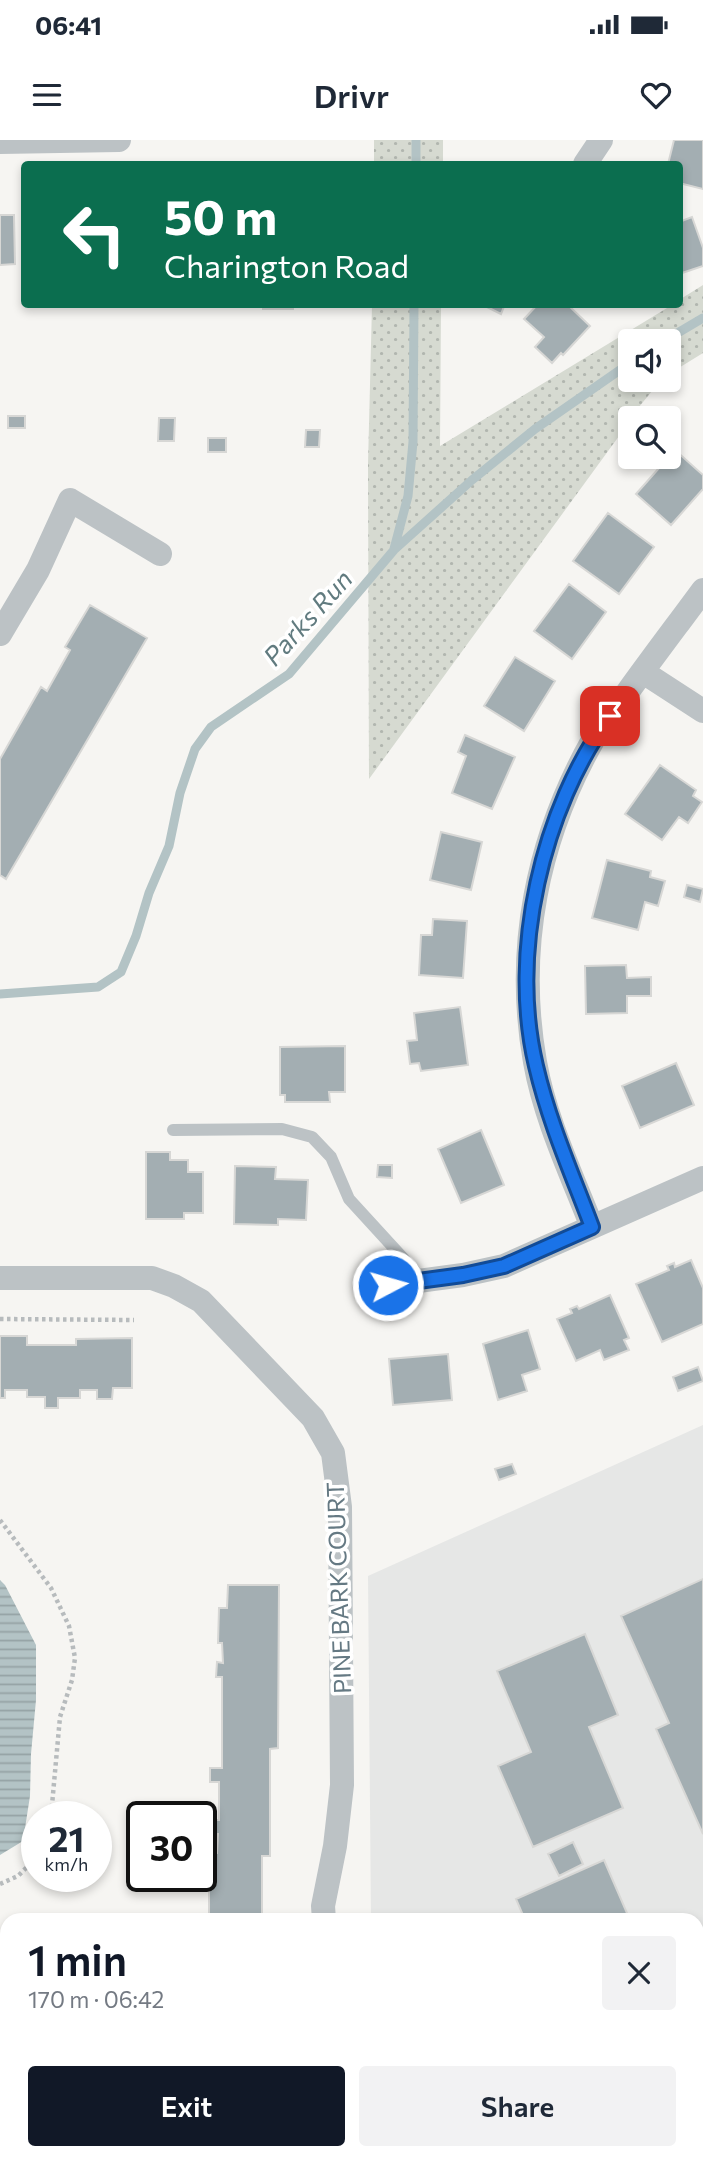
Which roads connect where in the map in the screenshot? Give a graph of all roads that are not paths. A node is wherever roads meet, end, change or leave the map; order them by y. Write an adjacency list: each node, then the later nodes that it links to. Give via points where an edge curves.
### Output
1 (120, 140): 3 (street)
2 (601, 140): 4 (street)
3 (0, 142)
4 (587, 161)
5 (160, 554): 7 (street, via 70,500)
6 (703, 590): 8 (street)
7 (0, 634)
8 (643, 671): 9 (street); 12 (street, via 594,738 560,805 541,865 530,932 527,994 535,1063 550,1118)
9 (703, 711)
10 (173, 1130): 14 (lane, via 282,1129 312,1138 331,1157 349,1199)
11 (703, 1178): 12 (street)
12 (592, 1227): 14 (street, via 504,1266)
13 (0, 1278): 16 (street, PINE BARK COURT, via 152,1278 174,1286 201,1301 283,1386 313,1418 332,1453 340,1507 342,1785)
14 (424, 1281): 15 (street)
15 (388, 1285)
16 (324, 1913)

